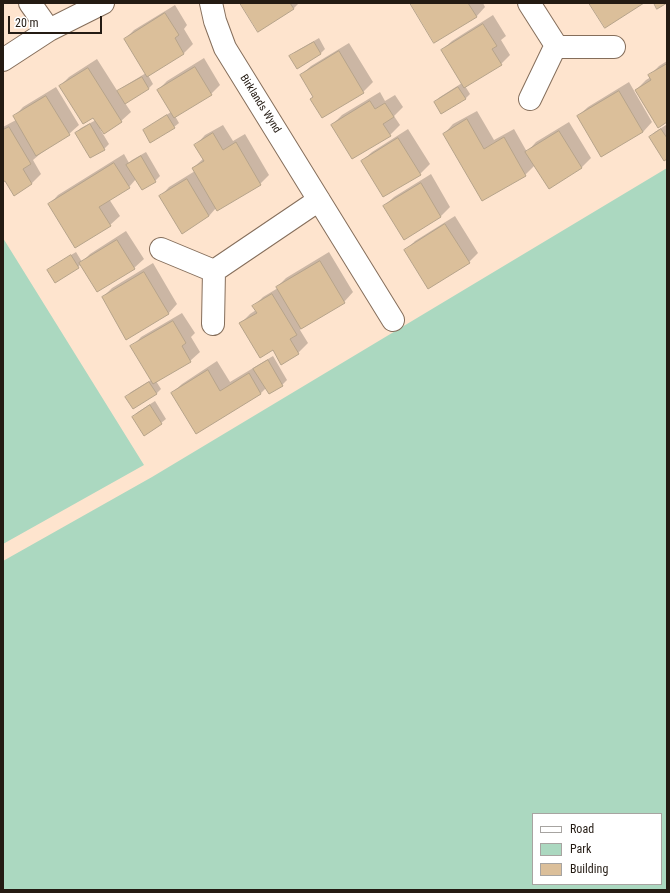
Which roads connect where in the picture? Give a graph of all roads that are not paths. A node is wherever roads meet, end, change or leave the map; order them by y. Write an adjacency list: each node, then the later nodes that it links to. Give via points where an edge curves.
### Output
1 (30, 3): 5 (street)
2 (103, 3): 5 (street)
3 (211, 3): 10 (street, Birklands Wynd, via 225,48)
4 (530, 3): 6 (street)
5 (49, 30): 8 (street)
6 (557, 47): 7 (street); 9 (street)
7 (614, 47)
8 (3, 60)
9 (530, 99)
10 (319, 200): 12 (street); 13 (street, Birklands Wynd)
11 (161, 249): 12 (street)
12 (214, 271): 14 (street)
13 (393, 320)
14 (213, 324)

